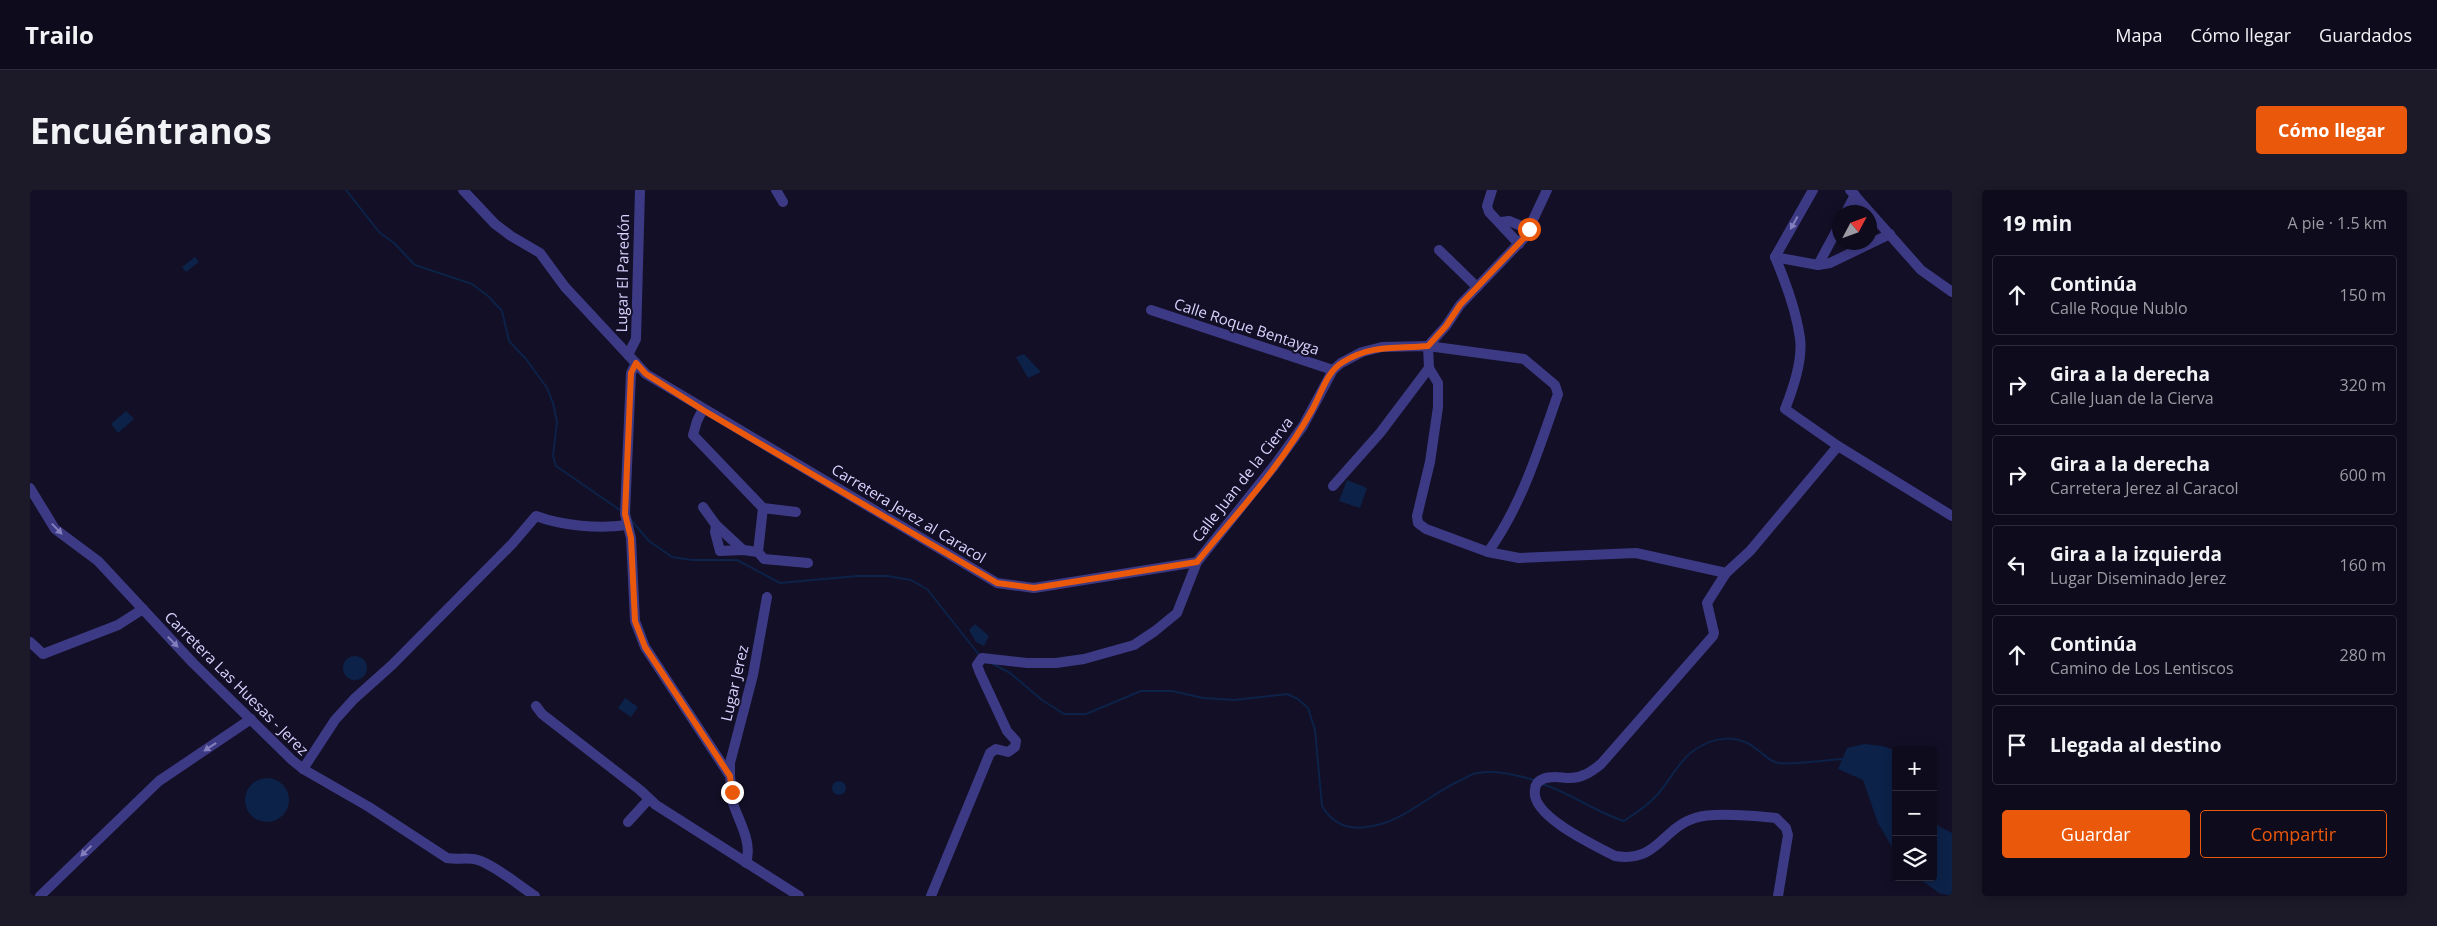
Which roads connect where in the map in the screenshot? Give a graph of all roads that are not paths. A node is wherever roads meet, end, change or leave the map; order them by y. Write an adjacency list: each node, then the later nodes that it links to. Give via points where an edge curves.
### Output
1 (464, 190): 22 (street, Carretera Jerez al Caracol, via 495,224 540,253 565,287)
2 (640, 190): 22 (street, Lugar El Paredón, via 636,339)
3 (776, 190): 8 (street)
4 (1492, 190): 10 (street, via 1487,206)
5 (1547, 190): 11 (street)
6 (1812, 190): 16 (street, one-way to 16)
7 (1853, 193): 9 (street); 12 (street)
8 (783, 202)
9 (1849, 205)
10 (1501, 222): 11 (street, via 1510,221); 14 (street)
11 (1529, 229): 14 (street)
12 (1890, 234): 17 (street, via 1830,263); 19 (street, via 1922,270)
13 (1832, 239): 17 (street)
14 (1519, 244): 18 (street)
15 (1439, 250): 18 (street)
16 (1775, 257): 17 (street); 26 (street, via 1788,288 1801,340 1796,381 1785,409)
17 (1818, 265)
18 (1477, 288): 21 (street)
19 (1952, 292)
20 (1152, 310): 24 (street, Calle Roque Bentayga)
21 (1428, 346): 23 (street); 24 (street, Calle Juan de la Cierva, via 1382,347 1362,352); 37 (street, Calle Juan de la Cierva, via 1524,359 1555,385 1558,394 1538,452 1504,531)
22 (632, 359): 25 (street, Carretera Jerez al Caracol, via 646,374); 33 (street, Lugar El Paredón, via 625,514)
23 (1429, 368): 27 (street, via 1380,433); 37 (street, via 1438,383 1438,407 1418,523)
24 (1333, 370): 38 (street, Calle Juan de la Cierva, via 1303,426)
25 (703, 410): 30 (street, via 693,435); 38 (street, Carretera Jerez al Caracol, via 997,583 1034,588)
26 (1838, 446): 32 (street); 40 (street, via 1750,551)
27 (1333, 486)
28 (30, 488): 42 (street, Carretera Las Huesas - Jerez, one-way to 42, via 55,529 98,561)
29 (703, 507): 34 (street)
30 (764, 508): 31 (street); 36 (street)
31 (796, 512)
32 (1952, 516)
33 (628, 525): 46 (street, via 550,521 536,516 392,665 354,699 335,720); 47 (street, Lugar El Paredón, via 638,635)
34 (716, 525): 35 (street); 35 (street, via 714,532 720,551)
35 (743, 550): 36 (street)
36 (758, 552): 39 (street, via 764,559)
37 (1488, 552): 40 (street, via 1519,558 1636,553)
38 (1197, 562): 54 (street, Calle Juan de la Cierva, via 1177,612 1134,645 1056,663 982,658 979,661 980,673 1007,731 1016,741 1015,747 1008,752 996,750 987,758)
39 (808, 563)
40 (1726, 573): 55 (street, via 1707,603 1713,636 1620,743 1589,773 1570,778 1545,778 1536,786 1534,793 1535,799 1555,822 1615,856 1626,858 1656,848 1695,818 1776,818 1788,835)
41 (767, 597): 47 (street, Lugar Jerez, via 753,674 730,763)
42 (143, 609): 43 (street, via 118,624 43,654); 45 (street, Carretera Las Huesas - Jerez, one-way to 45)
43 (30, 642)
44 (536, 706): 48 (street)
45 (251, 719): 46 (street, Carretera Las Huesas - Jerez); 51 (street, one-way to 51, via 159,781)
46 (303, 769): 52 (street, Carretera Las Huesas - Jerez, via 447,858 486,863)
47 (730, 776): 50 (street, via 732,799 749,854)
48 (649, 799): 49 (street); 50 (street)
49 (628, 822)
50 (746, 863): 53 (street)
51 (40, 896)
52 (535, 896)
53 (799, 896)
54 (930, 896)
55 (1778, 896)

